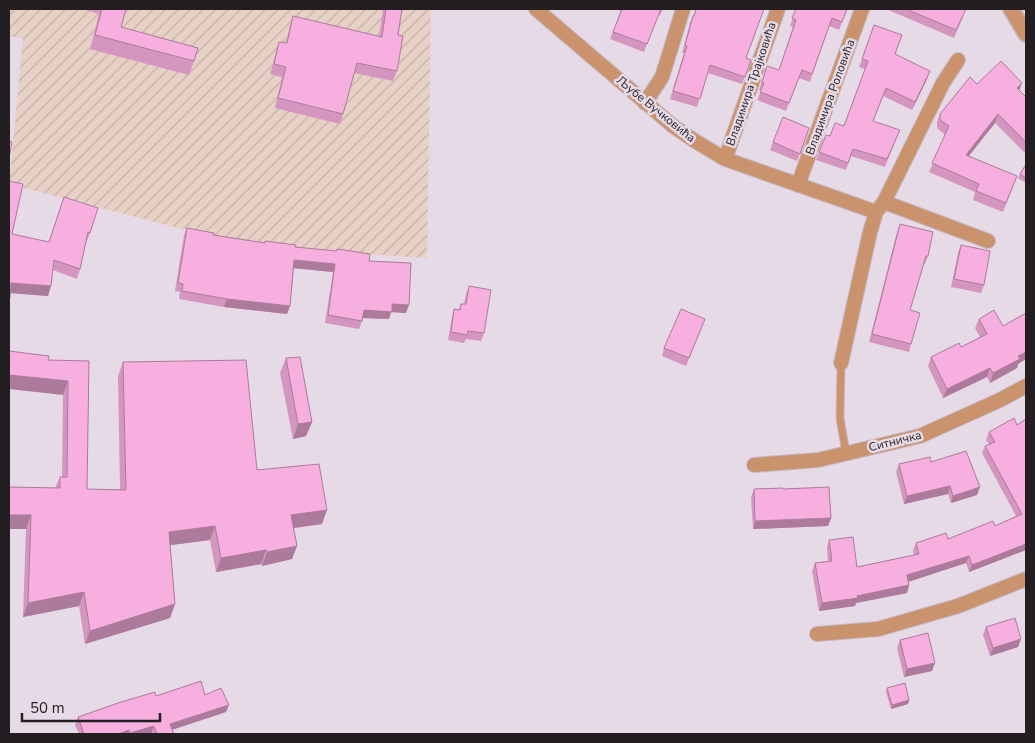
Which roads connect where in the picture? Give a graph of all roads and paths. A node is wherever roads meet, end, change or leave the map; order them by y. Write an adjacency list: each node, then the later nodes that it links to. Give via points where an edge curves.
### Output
1 (684, 9): 8 (street, via 662,77)
2 (778, 9): 9 (street, Владимира Трајковића)
3 (862, 9): 10 (street, Владимира Роловића)
4 (1011, 9): 6 (street)
5 (540, 10): 8 (street, Љубе Вучковића)
6 (1026, 34)
7 (958, 60): 11 (street)
8 (645, 103): 9 (street, Љубе Вучковића)
9 (724, 159): 10 (street, Љубе Вучковића)
10 (798, 185): 11 (street, Љубе Вучковића)
11 (880, 207): 12 (street, Љубе Вучковића); 13 (street, via 870,232)
12 (988, 241)
13 (842, 363): 15 (lane, via 840,418)
14 (1026, 386): 15 (street, Ситничка, via 920,436)
15 (846, 454): 16 (street, Ситничка, via 818,460)
16 (754, 465)
17 (1026, 578): 18 (street, via 958,606 878,629)
18 (817, 634)

